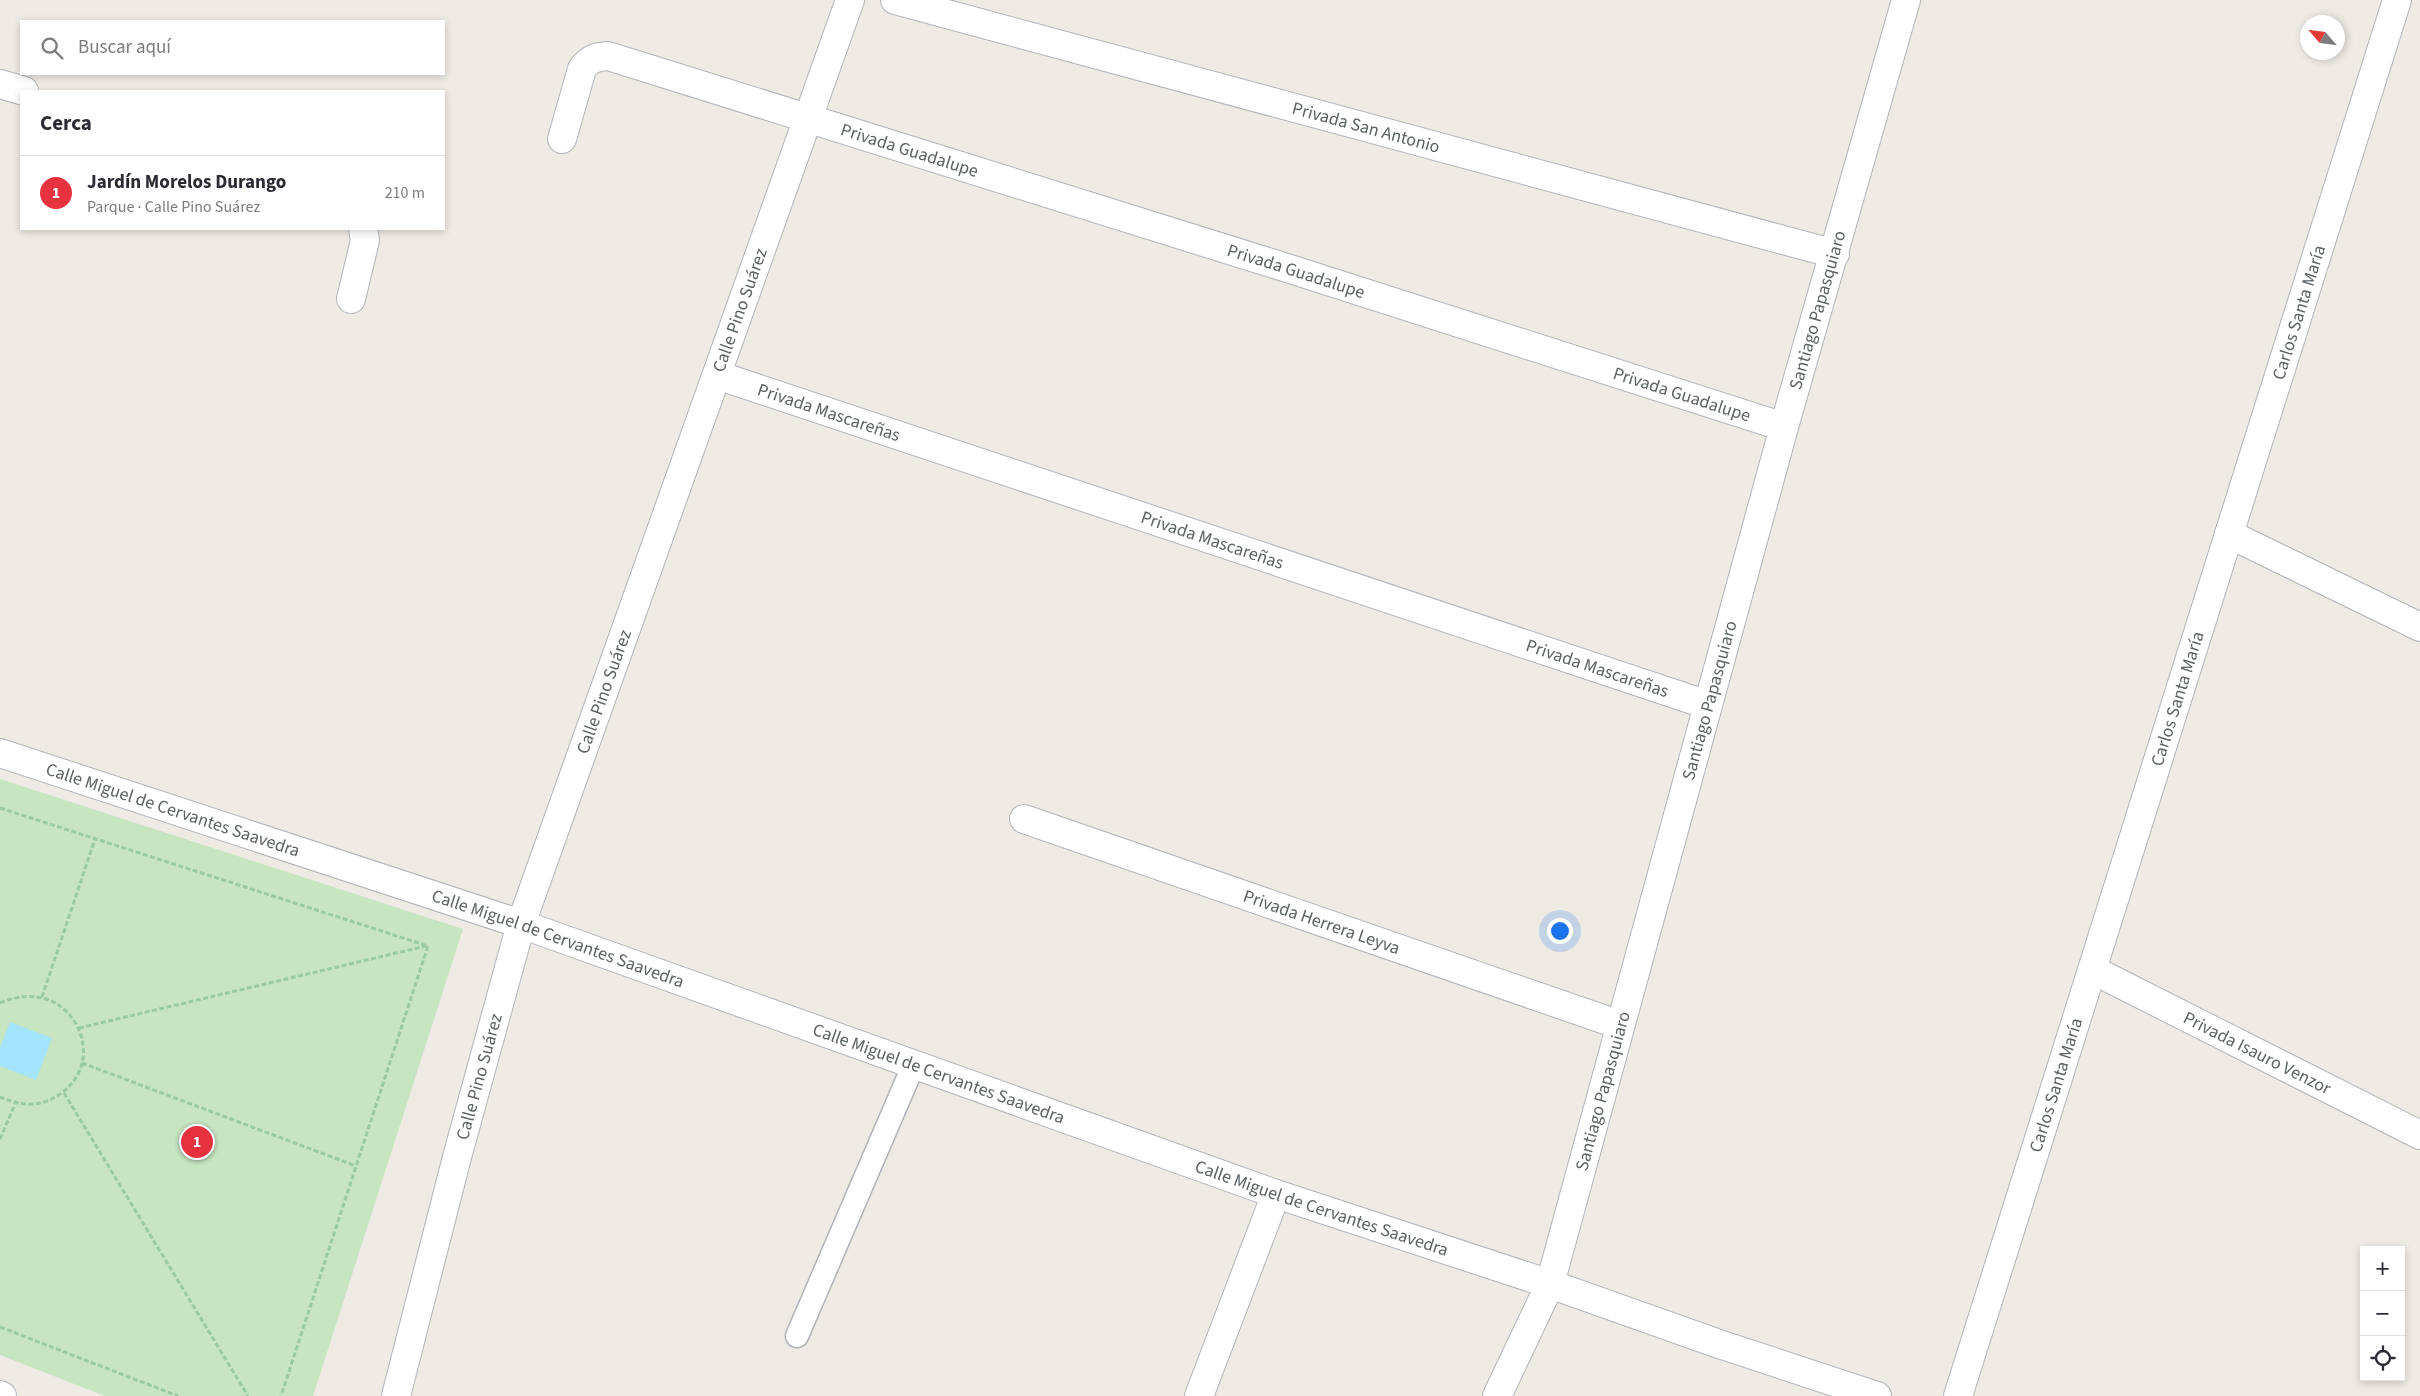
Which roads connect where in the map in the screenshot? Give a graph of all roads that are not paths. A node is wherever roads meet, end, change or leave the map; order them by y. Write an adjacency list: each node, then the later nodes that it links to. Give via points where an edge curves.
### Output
1 (850, 0): 7 (street, Calle Pino Suárez)
2 (895, 0): 10 (street, Privada San Antonio)
3 (1906, 0): 10 (street, Santiago Papasquiaro)
4 (2396, 0): 14 (street, Carlos Santa María)
5 (0, 84): 6 (street)
6 (21, 90)
7 (806, 119): 8 (street, Privada Guadalupe, via 608,56 588,60 582,69); 12 (street, Calle Pino Suárez); 13 (street, Privada Guadalupe)
8 (562, 139)
9 (364, 230): 11 (street, via 365,240)
10 (1835, 254): 13 (street, Santiago Papasquiaro)
11 (351, 299)
12 (717, 375): 16 (street, Privada Mascareñas); 19 (street, Calle Pino Suárez)
13 (1784, 427): 16 (street, Santiago Papasquiaro)
14 (2229, 534): 15 (street); 20 (street, Carlos Santa María)
15 (2420, 627)
16 (1708, 705): 21 (street, Santiago Papasquiaro)
17 (0, 753): 19 (street, Calle Miguel de Cervantes Saavedra)
18 (1024, 820): 21 (street, Privada Herrera Leyva)
19 (521, 924): 22 (street, Calle Miguel de Cervantes Saavedra); 27 (street, Calle Pino Suárez)
20 (2093, 970): 23 (street, Privada Isauro Venzor); 31 (street, Carlos Santa María)
21 (1620, 1025): 25 (street, Santiago Papasquiaro)
22 (914, 1064): 24 (street, Calle Miguel de Cervantes Saavedra); 26 (lane)
23 (2420, 1135)
24 (1276, 1194): 25 (street, Calle Miguel de Cervantes Saavedra); 28 (street)
25 (1550, 1284): 29 (street, Santiago Papasquiaro); 30 (street, Calle Miguel de Cervantes Saavedra)
26 (797, 1336)
27 (396, 1396)
28 (1199, 1396)
29 (1497, 1396)
30 (1877, 1396)
31 (1958, 1396)

